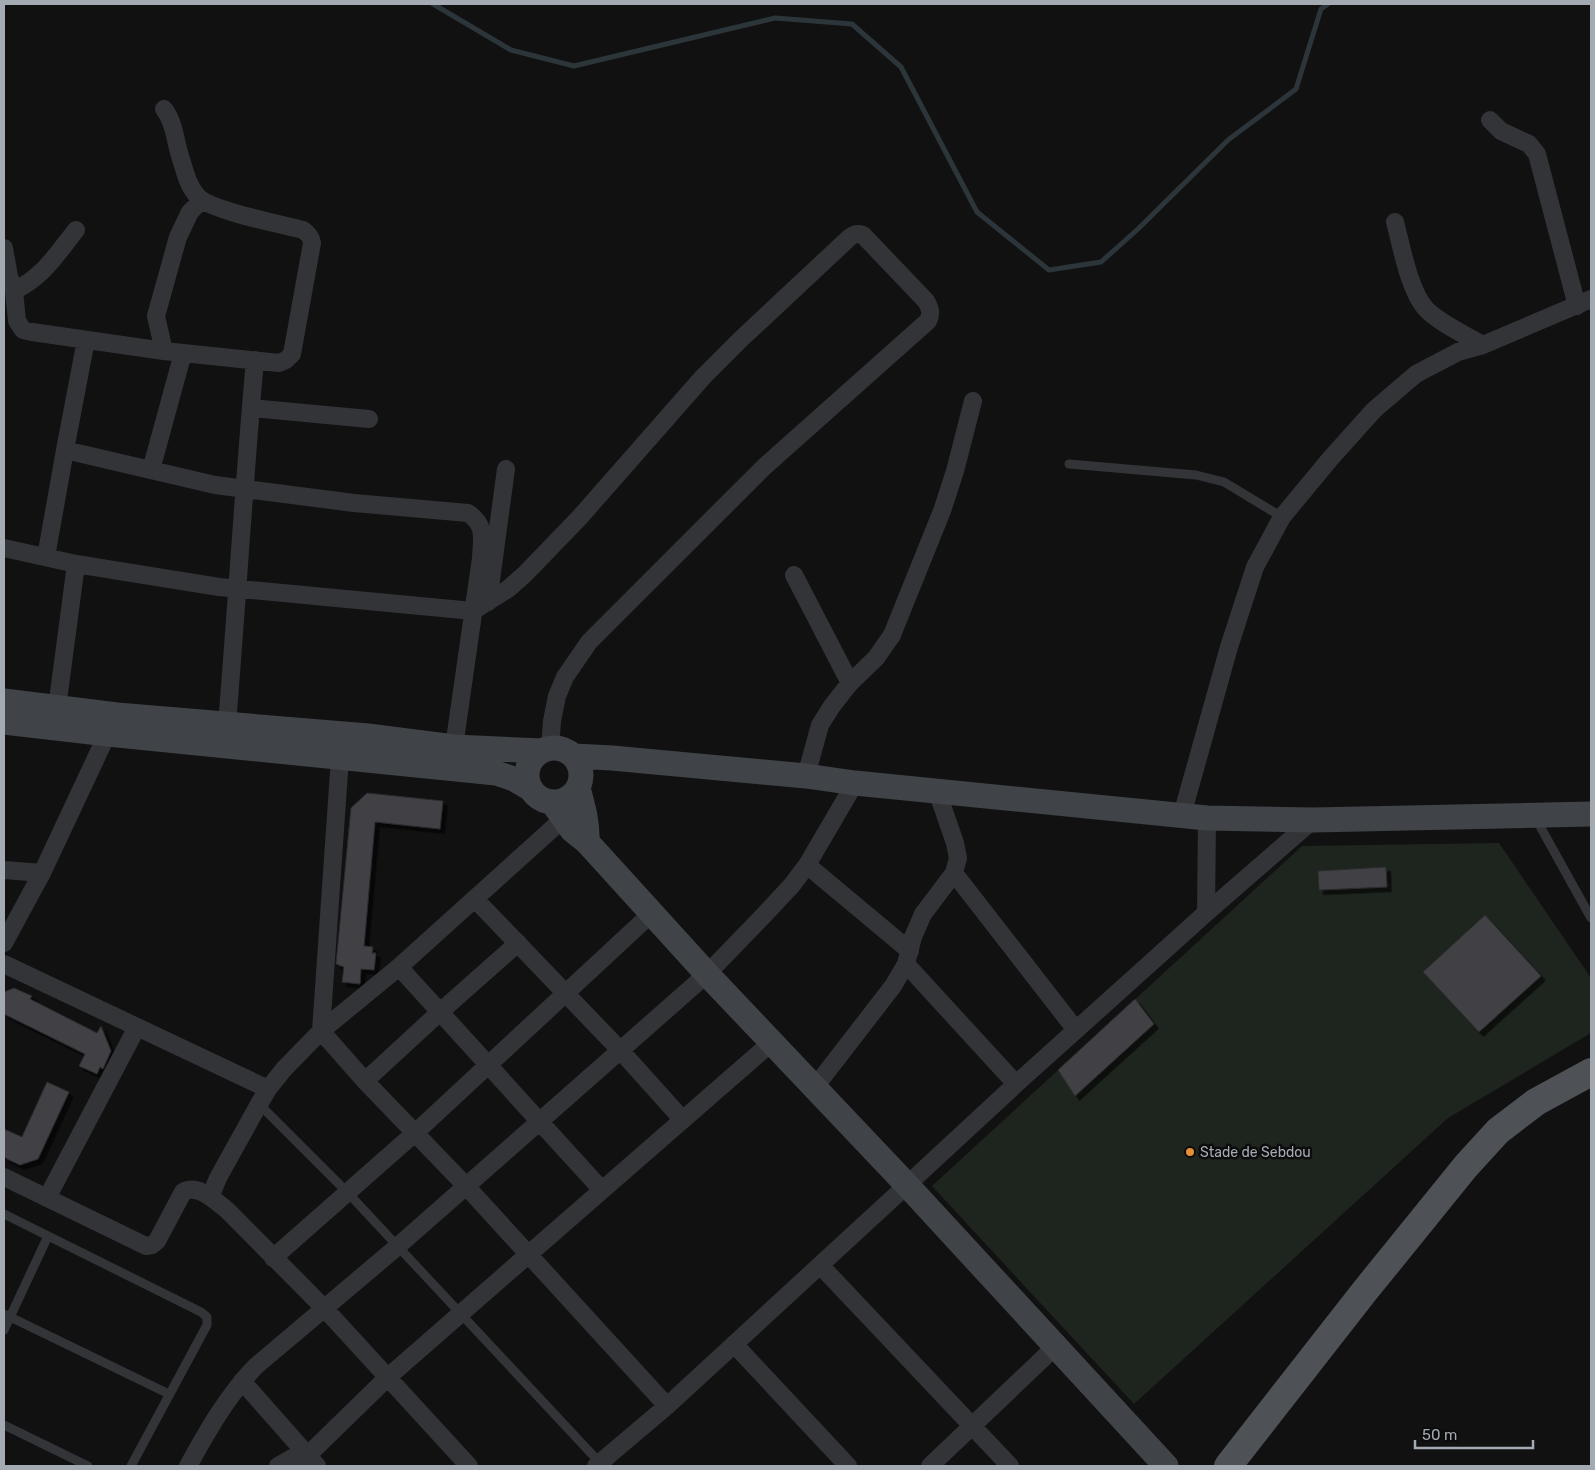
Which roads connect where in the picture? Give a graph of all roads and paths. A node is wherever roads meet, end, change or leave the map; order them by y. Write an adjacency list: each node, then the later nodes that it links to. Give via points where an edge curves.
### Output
1 (164, 109): 3 (street, via 171,120 188,182)
2 (1490, 120): 8 (street, via 1501,131 1530,144 1537,154)
3 (202, 200): 11 (street, via 190,212 178,237 156,316); 13 (street, via 234,213 303,230 311,238 292,354 279,363)
4 (1395, 222): 10 (street, via 1416,296 1427,311)
5 (76, 230): 7 (street, via 44,270)
6 (4, 248): 7 (street)
7 (14, 291): 9 (street, via 17,321 23,330)
8 (1584, 302): 10 (street)
9 (86, 340): 11 (street); 17 (street)
10 (1482, 345): 22 (street, via 1458,352 1416,374 1374,410)
11 (164, 351): 12 (street)
12 (184, 353): 13 (street); 20 (street)
13 (255, 360): 15 (street)
14 (973, 400): 29 (street, via 942,511 899,620 876,658)
15 (251, 408): 16 (street); 21 (street)
16 (369, 419)
17 (64, 450): 20 (street); 24 (street)
18 (1069, 464): 22 (lane, via 1196,475 1224,482)
19 (506, 469): 28 (street)
20 (151, 470): 21 (street)
21 (244, 489): 27 (street); 28 (street, via 354,503 468,512 478,521 482,535)
22 (1282, 518): 47 (street, via 1255,567)
23 (4, 548): 24 (street)
24 (46, 557): 25 (street)
25 (76, 564): 27 (street); 31 (street)
26 (794, 576): 29 (street)
27 (238, 590): 28 (street); 34 (street)
28 (480, 606): 35 (street); 36 (street, via 525,574 741,339 854,234 863,236 926,301 930,316 921,327 764,467 589,642 565,677 557,696)
29 (850, 683): 40 (street, via 820,725)
30 (4, 701): 31 (main road)
31 (57, 708): 33 (main road)
32 (4, 722): 33 (main road)
33 (112, 724): 34 (main road); 38 (main road); 54 (street)
34 (228, 724): 35 (main road)
35 (454, 747): 36 (main road)
36 (546, 750): 37 (main road, via 559,749); 43 (main road, via 535,756 530,764 528,780)
37 (574, 756): 39 (main road); 42 (main road, via 581,772)
38 (340, 758): 43 (main road, via 496,773); 70 (street)
39 (612, 758): 40 (main road); 42 (main road, via 595,767)
40 (806, 776): 41 (main road)
41 (855, 783): 44 (main road); 52 (street)
42 (580, 784): 45 (main road, via 560,802); 51 (main road)
43 (531, 789): 45 (main road)
44 (937, 791): 47 (main road); 55 (street, via 955,843 958,858)
45 (558, 810): 51 (main road, via 572,830); 56 (street)
46 (1591, 814): 48 (main road)
47 (1182, 816): 49 (main road)
48 (1535, 816): 50 (main road); 59 (lane)
49 (1207, 818): 50 (main road); 58 (street)
50 (1313, 820): 58 (street)
51 (587, 842): 57 (main road)
52 (807, 865): 62 (street); 65 (street, via 766,914)
53 (4, 870): 54 (street)
54 (42, 873): 60 (street)
55 (954, 873): 62 (street, via 923,914); 69 (street)
56 (475, 900): 61 (street); 64 (street)
57 (652, 913): 65 (main road); 66 (street)
58 (1206, 913): 69 (street)
59 (1591, 918)
60 (4, 943)
61 (518, 943): 66 (street); 67 (street)
62 (908, 957): 76 (street); 77 (street, via 884,999)
63 (4, 964): 68 (street)
64 (399, 967): 67 (street); 70 (street)
65 (707, 974): 71 (main road); 72 (street)
66 (566, 993): 72 (street); 73 (street)
67 (440, 1012): 73 (street); 75 (street)
68 (137, 1027): 78 (street); 88 (street)
69 (1076, 1030): 76 (street)
70 (321, 1031): 75 (street); 78 (street)
71 (772, 1042): 77 (main road); 79 (street)
72 (620, 1050): 79 (street); 80 (street)
73 (488, 1065): 80 (street); 81 (street)
74 (1591, 1072): 118 (main road, via 1536,1102 1498,1131 1364,1292)
75 (365, 1081): 81 (street)
76 (1016, 1084): 83 (street)
77 (815, 1087): 83 (main road)
78 (263, 1096): 86 (lane); 87 (street)
79 (682, 1119): 85 (street)
80 (540, 1121): 84 (street); 85 (street)
81 (416, 1132): 84 (street); 86 (street)
82 (4, 1176): 88 (street)
83 (907, 1185): 94 (street); 100 (main road)
84 (466, 1186): 91 (street); 92 (street)
85 (601, 1189): 92 (street)
86 (348, 1193): 91 (lane); 93 (street)
87 (210, 1197): 88 (street, via 194,1189 183,1192 157,1241 146,1246); 93 (street)
88 (47, 1198)
89 (4, 1214): 90 (lane)
90 (48, 1236): 97 (lane); 103 (lane, via 206,1315 207,1325)
91 (398, 1246): 95 (street); 96 (lane)
92 (528, 1255): 96 (street); 104 (street)
93 (273, 1258): 95 (street)
94 (820, 1265): 99 (street); 106 (street)
95 (325, 1309): 101 (street); 102 (street)
96 (460, 1314): 101 (street); 108 (lane)
97 (7, 1315): 98 (lane); 103 (lane)
98 (4, 1330)
99 (734, 1344): 104 (street); 114 (street)
100 (1055, 1347): 106 (street); 117 (main road)
101 (388, 1377): 107 (street); 113 (street)
102 (242, 1381): 107 (street); 111 (street, via 209,1428)
103 (169, 1394): 110 (lane)
104 (667, 1406): 108 (street)
105 (4, 1425): 109 (lane)
106 (972, 1426): 115 (street); 116 (street)
107 (312, 1461): 112 (street, via 292,1458)
108 (600, 1465)
109 (88, 1466)
110 (131, 1466)
111 (188, 1466)
112 (278, 1466)
113 (469, 1466)
114 (848, 1466)
115 (930, 1466)
116 (1010, 1466)
117 (1166, 1466)
118 (1228, 1466)

